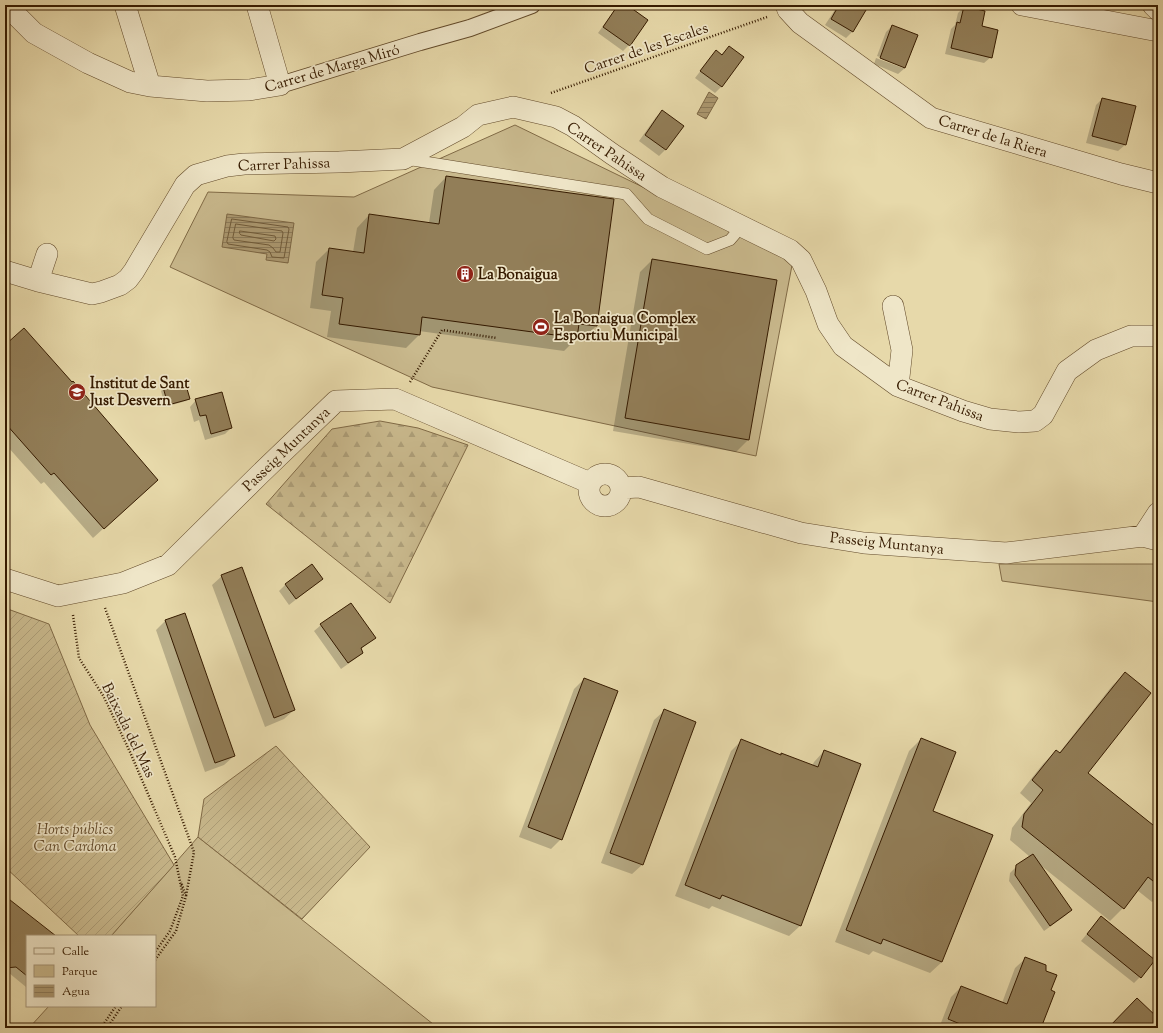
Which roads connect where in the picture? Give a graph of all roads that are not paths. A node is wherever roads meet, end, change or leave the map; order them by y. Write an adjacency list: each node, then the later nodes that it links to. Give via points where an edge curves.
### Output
1 (6, 5): 11 (street, Carrer de Marga Miró, via 34,33 88,63 130,82)
2 (125, 5): 11 (street)
3 (257, 5): 10 (street)
4 (532, 5): 10 (street, Carrer de Marga Miró, via 470,28)
5 (1022, 5): 9 (street)
6 (1153, 5): 8 (street)
7 (787, 8): 13 (street, Carrer de la Riera, via 800,23 931,118)
8 (1158, 10)
9 (1158, 31)
10 (280, 85): 11 (street, Carrer de Marga Miró, via 249,90 214,91)
11 (150, 86)
12 (403, 159): 14 (lane, via 626,194 648,219 706,249 730,240); 14 (street, Carrer Pahissa, via 463,127 478,115 513,107 556,117 662,187); 17 (street, Carrer Pahissa, via 244,164 207,171 196,175 185,185 134,271 120,285 92,294)
13 (1158, 183)
14 (742, 226): 20 (street, Carrer Pahissa, via 790,250 801,260 828,324 843,346)
15 (47, 254): 17 (street)
16 (5, 271): 17 (street, Carrer Pahissa)
17 (38, 281)
18 (893, 306): 20 (street, via 902,350)
19 (1158, 336): 20 (street, Carrer Pahissa, via 1131,336 1096,350 1067,371 1043,415 1035,421 990,419)
20 (898, 386)
21 (1158, 513): 22 (street)
22 (1150, 538): 23 (street, Passeig Muntanya, via 1006,553 864,544 801,533 639,488 620,488 617,501 611,505 601,506 590,497 590,483 396,399 336,401 168,565 123,583 70,595 58,596)
23 (5, 579)

